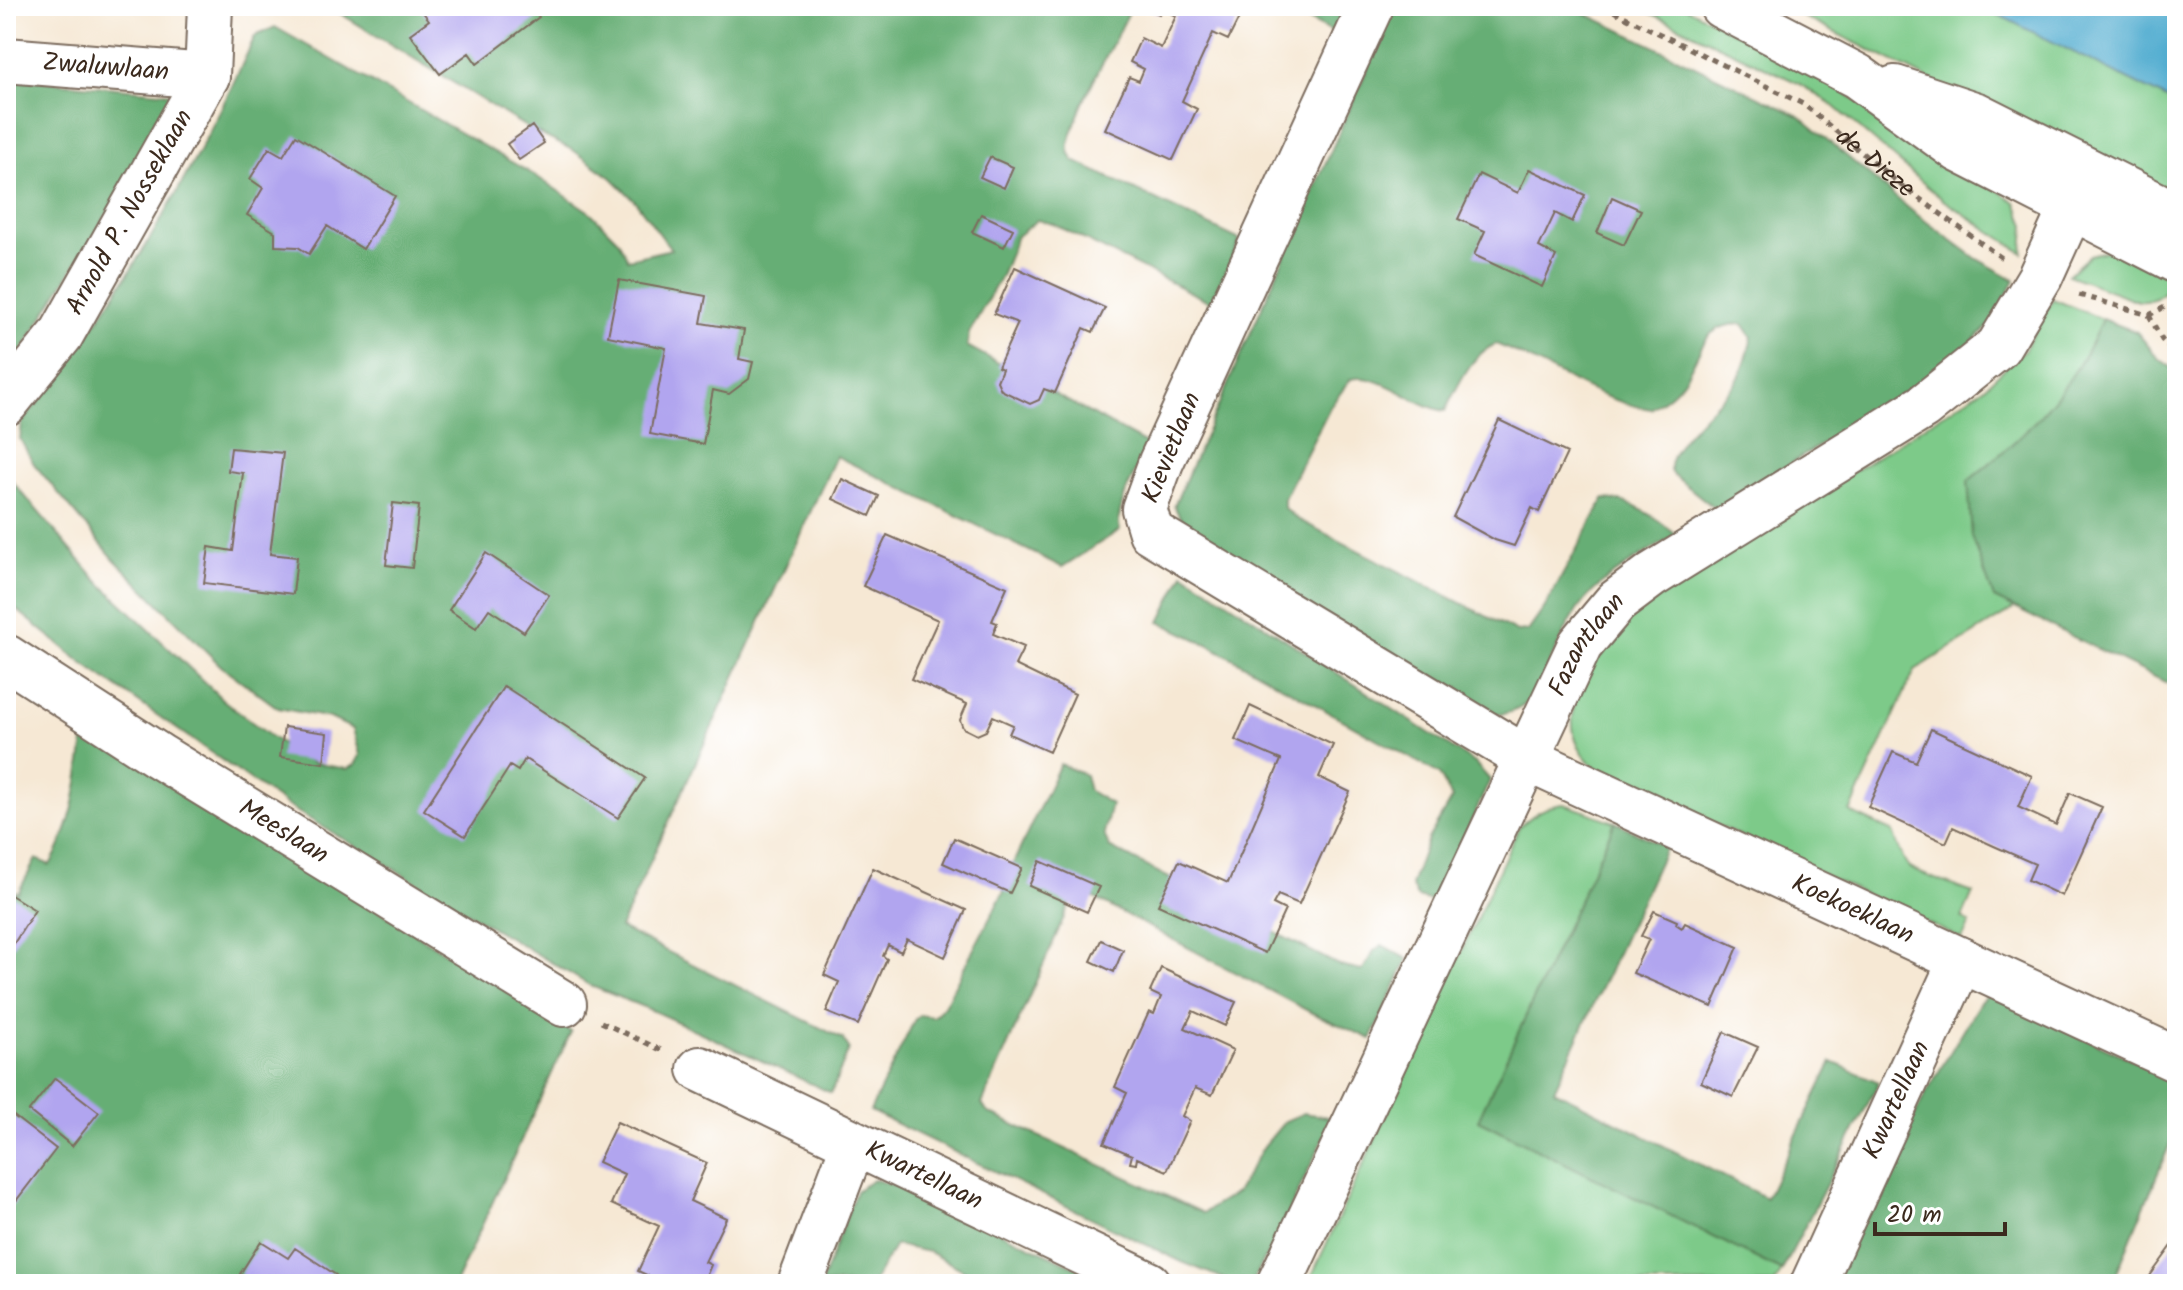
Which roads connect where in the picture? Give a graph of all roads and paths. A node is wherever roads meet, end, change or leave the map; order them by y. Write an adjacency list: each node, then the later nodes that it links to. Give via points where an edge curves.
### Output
1 (210, 6): 6 (street, Arnold P. Nosseklaan)
2 (1371, 6): 16 (street, Kievietlaan, via 1144,509 1151,532)
3 (1603, 6): 10 (path, de Dieze, via 1803,104 1966,235)
4 (1722, 6): 7 (street, via 1857,76 1977,115)
5 (6, 60): 6 (street, Zwaluwlaan)
6 (207, 76): 14 (street, Arnold P. Nosseklaan, via 61,335)
7 (2079, 189): 8 (street); 9 (street); 10 (street, Fazantlaan)
8 (2177, 215)
9 (2177, 261)
10 (2040, 277): 12 (path, de Dieze, via 2091,301); 16 (street, Fazantlaan, via 1998,347 1966,375 1616,602 1580,645)
11 (2177, 299): 12 (path)
12 (2149, 315): 13 (path)
13 (2177, 356)
14 (6, 403)
15 (6, 657): 18 (street, Meeslaan)
16 (1529, 760): 17 (street, Koekoeklaan); 24 (street, Fazantlaan)
17 (1961, 960): 19 (street, Koekoeklaan); 25 (street, Kwartellaan)
18 (564, 1004): 20 (path)
19 (2177, 1060)
20 (700, 1069): 21 (street, Kwartellaan)
21 (853, 1145): 22 (street); 23 (street, Kwartellaan)
22 (800, 1284)
23 (1149, 1284)
24 (1279, 1284)
25 (1813, 1284)

